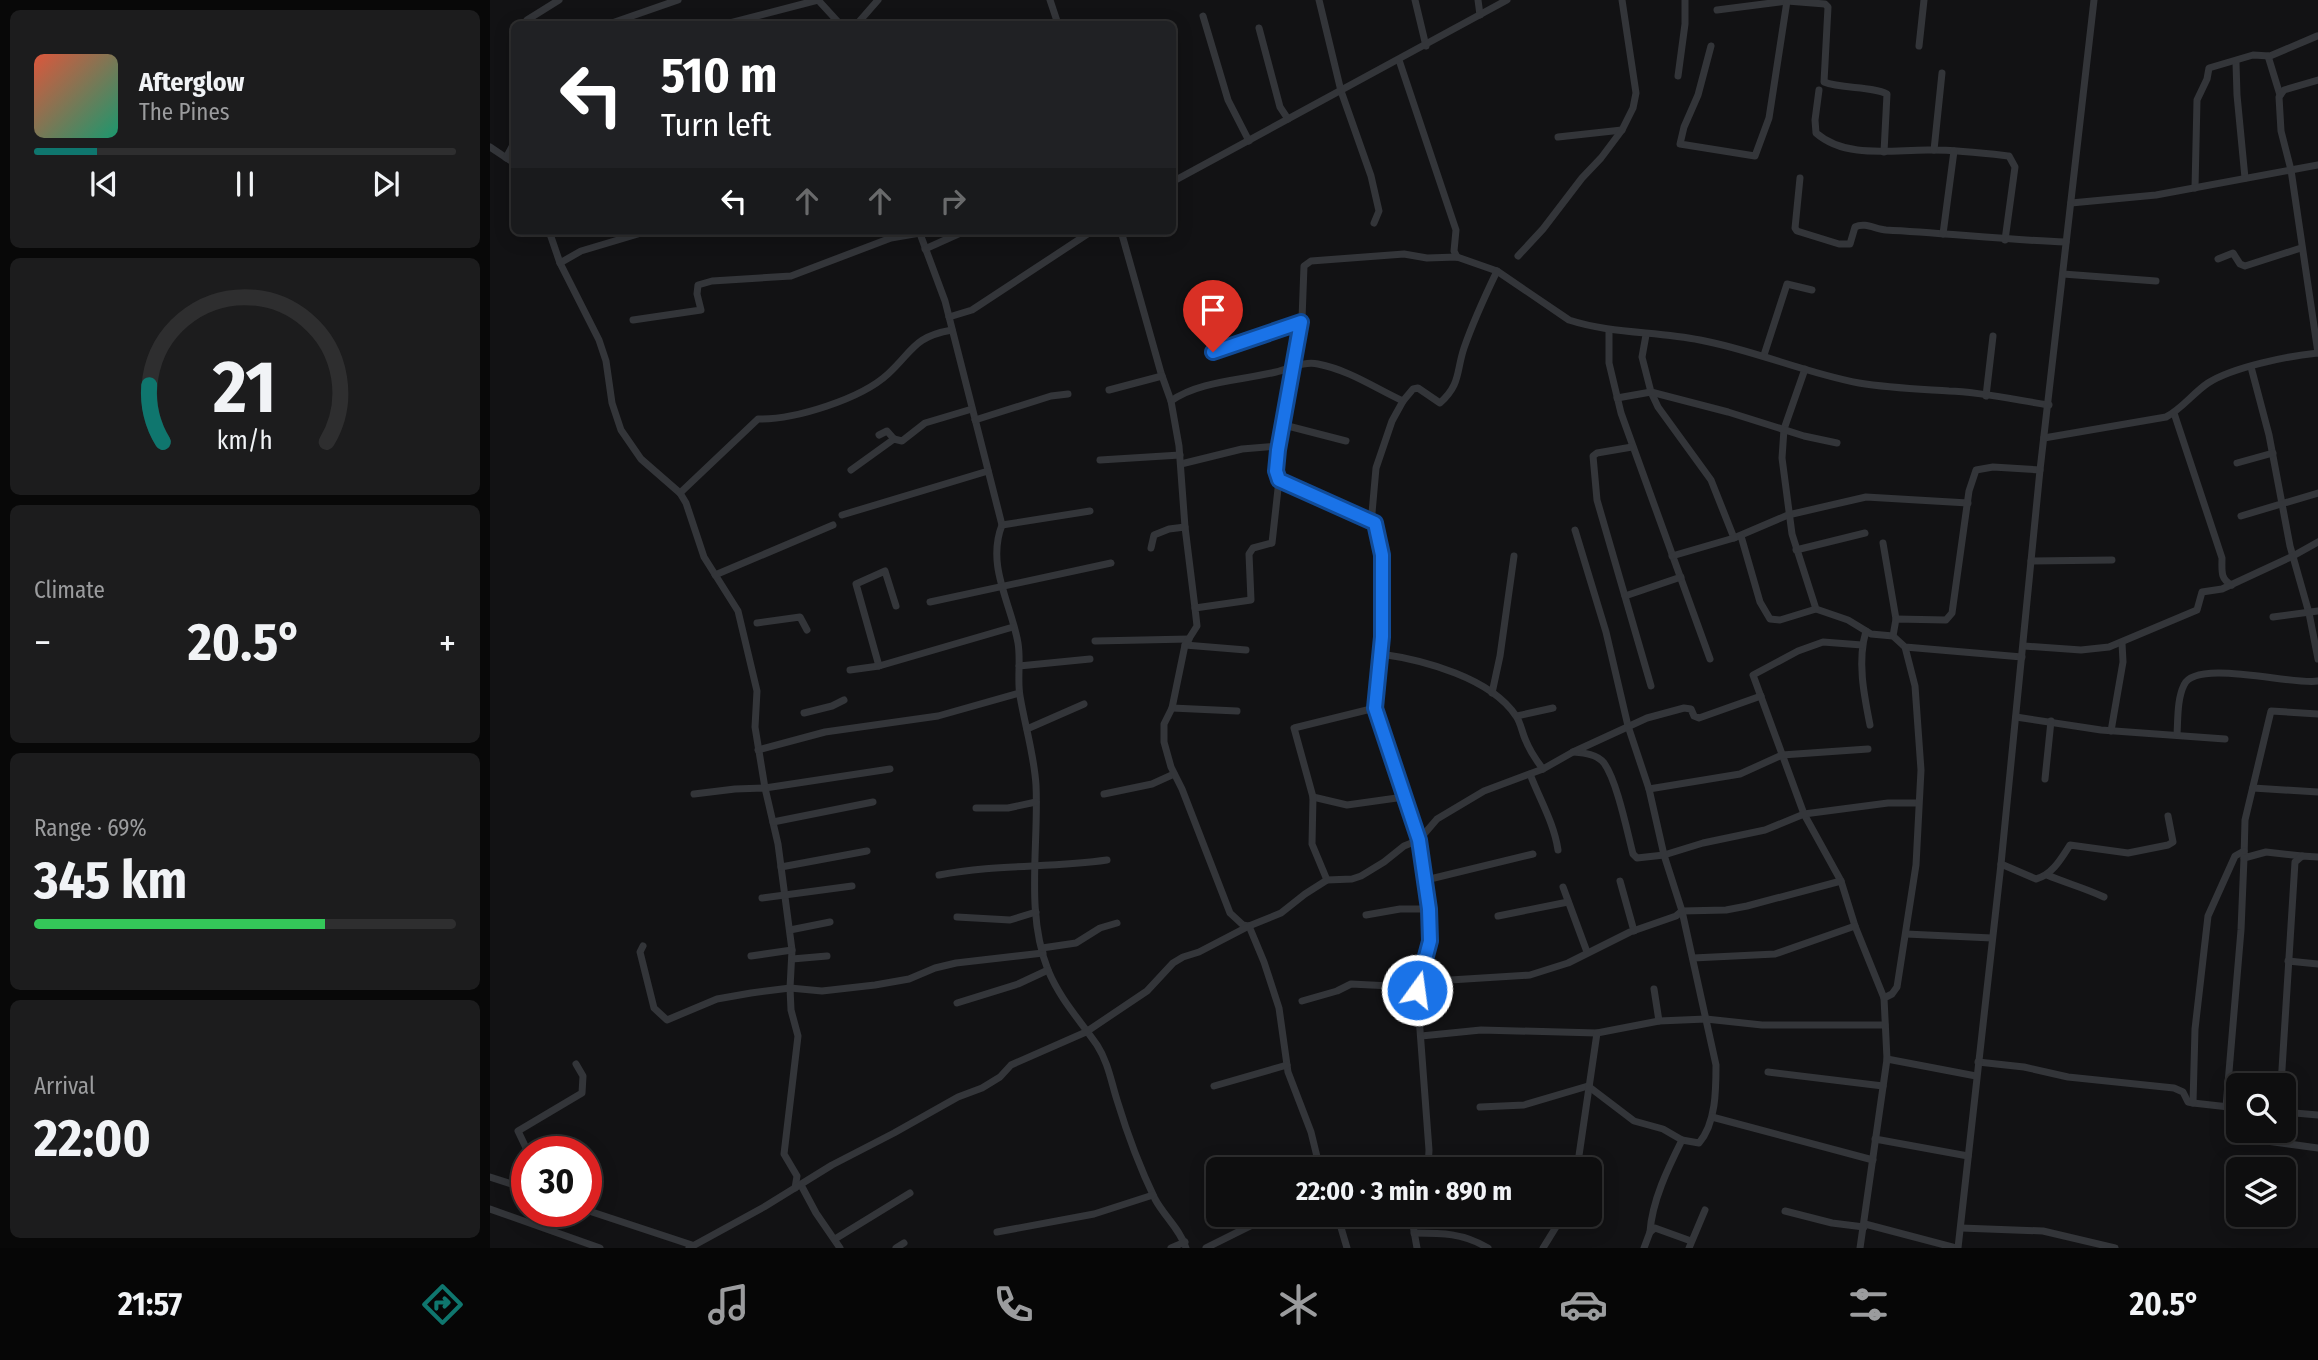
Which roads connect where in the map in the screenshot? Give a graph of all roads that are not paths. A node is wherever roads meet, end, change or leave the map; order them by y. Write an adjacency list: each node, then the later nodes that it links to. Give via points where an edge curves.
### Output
1 (559, 0): 18 (street)
2 (678, 0): 19 (street)
3 (818, 0): 20 (street); 21 (street)
4 (878, 0): 22 (street)
5 (1050, 0): 23 (street)
6 (1320, 0): 36 (street)
7 (1415, 0): 26 (street)
8 (1478, 0): 16 (street)
9 (1507, 0): 16 (street)
10 (1622, 0): 39 (street, via 1636,93)
11 (1685, 0): 33 (street)
12 (1924, 0): 28 (street)
13 (2094, 0): 55 (street)
14 (1787, 1): 15 (street); 27 (street, via 1769,118 1755,156 1680,144); 46 (street, via 1828,7 1824,82 1887,93)
15 (1717, 10)
16 (1480, 15): 26 (street)
17 (1203, 16): 41 (street, via 1228,100)
18 (527, 20)
19 (618, 21)
20 (738, 21)
21 (834, 21)
22 (860, 21)
23 (1057, 21)
24 (1259, 27): 38 (street, via 1280,107)
25 (2317, 36): 29 (street)
26 (1426, 46): 30 (street)
27 (1711, 46)
28 (1919, 46)
29 (2268, 56): 37 (street); 54 (street, via 2253,55 2210,68 2197,100)
30 (1399, 60): 36 (street); 70 (street, via 1456,230)
31 (2236, 63): 52 (street)
32 (1942, 73): 44 (street)
33 (1678, 76)
34 (2318, 80): 37 (street)
35 (1819, 90): 46 (street, via 1816,133 1837,145)
36 (1340, 91): 38 (street); 56 (street, via 1371,176 1379,211)
37 (2280, 95): 50 (street, via 2281,131)
38 (1288, 120): 41 (street)
39 (1622, 130): 40 (street); 69 (street)
40 (1558, 137)
41 (1249, 141): 53 (street)
42 (490, 147): 47 (street)
43 (511, 149): 47 (street)
44 (1934, 150): 45 (street); 46 (street)
45 (1954, 151): 57 (street); 65 (street, via 2009,156 2013,161)
46 (1884, 152)
47 (506, 158): 48 (street)
48 (511, 161)
49 (2318, 165): 50 (street)
50 (2291, 170): 52 (street); 67 (street)
51 (1800, 178): 57 (street, via 1797,231 1847,245 1857,225)
52 (2245, 178): 54 (street)
53 (1176, 180)
54 (2195, 188): 55 (street)
55 (2071, 203): 66 (street)
56 (1374, 223)
57 (1943, 234): 65 (street)
58 (551, 235): 72 (street)
59 (635, 235): 72 (street, via 581,251)
60 (905, 235): 78 (street, via 791,276 698,285 701,310)
61 (920, 235): 68 (street)
62 (956, 235): 68 (street)
63 (1086, 235): 77 (street, via 972,310)
64 (1122, 235): 90 (street)
65 (2005, 240): 66 (street)
66 (2066, 242): 74 (street)
67 (2301, 248): 71 (street, via 2245,266 2233,253); 85 (street)
68 (925, 249): 77 (street)
69 (1518, 256)
70 (1457, 257): 73 (street); 79 (street, via 1391,255 1311,261 1304,266)
71 (2218, 258)
72 (560, 263): 119 (street, via 599,340 621,430 641,459)
73 (1497, 271): 81 (street, via 1569,320); 97 (street, via 1463,351 1454,387 1440,402 1418,388)
74 (2063, 274): 75 (street); 98 (street)
75 (2156, 281)
76 (1812, 290): 86 (street, via 1787,284)
77 (949, 317): 80 (street)
78 (633, 320)
79 (1301, 322): 84 (street); 87 (street)
80 (952, 330): 99 (street); 119 (street, via 916,342 888,374 849,398 785,418 758,419)
81 (1609, 330): 82 (street); 95 (street, via 1609,363)
82 (1646, 335): 86 (street, via 1700,340); 92 (street, via 1642,357)
83 (1993, 336): 94 (street)
84 (1213, 352)
85 (2318, 353): 88 (street)
86 (1764, 355): 89 (street)
87 (1293, 367): 96 (street, via 1216,384); 97 (street, via 1306,363 1337,369); 102 (street)
88 (2251, 367): 100 (street, via 2206,384); 111 (street)
89 (1805, 369): 94 (street, via 1857,382); 103 (street)
90 (1162, 376): 91 (street); 96 (street)
91 (1109, 390)
92 (1651, 392): 95 (street); 103 (street); 133 (street, via 1711,480)
93 (1068, 394): 101 (street)
94 (1986, 396): 98 (street)
95 (1617, 398): 110 (street)
96 (1171, 401): 112 (street)
97 (1403, 401): 127 (street, via 1376,468)
98 (2049, 405): 105 (street)
99 (972, 409): 101 (street); 106 (street, via 925,424 902,441)
100 (2174, 413): 105 (street); 146 (street, via 2222,558 2221,574)
101 (975, 420): 117 (street)
102 (1284, 425): 107 (street); 109 (street)
103 (1784, 429): 108 (street); 125 (street)
104 (879, 436): 106 (street, via 887,431)
105 (2044, 438): 116 (street)
106 (894, 439): 115 (street)
107 (1346, 441)
108 (1838, 443)
109 (1279, 446): 112 (street); 118 (street)
110 (1632, 447): 139 (street); 148 (street, via 1593,456 1597,500)
111 (2273, 453): 114 (street); 122 (street)
112 (1180, 459): 113 (street); 130 (street)
113 (1100, 460)
114 (2237, 463)
115 (851, 470)
116 (2040, 470): 121 (street, via 1976,470); 142 (street)
117 (988, 471): 124 (street); 128 (street)
118 (1279, 480): 127 (street); 151 (street, via 1272,543 1253,548 1249,554 1251,600)
119 (680, 493): 144 (street)
120 (2318, 494): 122 (street)
121 (1968, 503): 125 (street, via 1866,496); 156 (street, via 1952,613 1946,620)
122 (2283, 503): 126 (street); 140 (street)
123 (1090, 511): 128 (street)
124 (842, 515)
125 (1788, 515): 133 (street); 137 (street)
126 (2241, 516)
127 (1375, 523): 169 (street, via 1382,555)
128 (1002, 524): 147 (street, via 997,557)
129 (833, 525): 144 (street)
130 (1185, 527): 136 (street, via 1160,531); 151 (street)
131 (1575, 530): 194 (street)
132 (1864, 533): 137 (street)
133 (1737, 537): 139 (street); 152 (street, via 1770,619)
134 (2318, 541): 140 (street)
135 (1883, 543): 156 (street)
136 (1151, 548)
137 (1796, 550): 152 (street)
138 (1514, 556): 180 (street)
139 (1672, 556): 145 (street)
140 (2293, 556): 146 (street); 154 (street)
141 (2112, 560): 142 (street)
142 (2031, 561): 166 (street)
143 (1111, 563): 147 (street)
144 (715, 575): 200 (street, via 743,626 757,691)
145 (1681, 577): 148 (street); 172 (street)
146 (2232, 585): 164 (street, via 2203,592 2197,610)
147 (1001, 586): 149 (street); 158 (street)
148 (1625, 596): 178 (street)
149 (930, 602)
150 (896, 606): 174 (street, via 886,571 856,584)
151 (1195, 608): 163 (street, via 1197,626)
152 (1816, 609): 160 (street)
153 (2318, 611): 154 (street)
154 (2309, 613): 155 (street); 173 (street)
155 (2273, 617)
156 (1896, 619): 161 (street)
157 (757, 623): 159 (street, via 800,617)
158 (1013, 627): 174 (street); 175 (street)
159 (807, 630)
160 (1866, 631): 161 (street); 165 (street)
161 (1893, 636): 167 (street)
162 (1095, 641): 163 (street)
163 (1187, 642): 168 (street); 184 (street)
164 (2122, 643): 166 (street, via 2091,650); 196 (street)
165 (1862, 645): 181 (street, via 1823,642 1784,657 1754,674); 193 (street)
166 (2024, 646): 170 (street)
167 (1905, 647): 170 (street); 218 (street, via 1915,693 1921,770)
168 (1246, 650)
169 (1381, 654): 180 (street, via 1450,670); 185 (street)
170 (2022, 657): 191 (street)
171 (1090, 659): 175 (street)
172 (1710, 659)
173 (2318, 659)
174 (878, 666): 176 (street)
175 (1019, 666): 179 (street)
176 (850, 670)
177 (2318, 681): 197 (street, via 2238,673 2189,679 2181,696)
178 (1651, 686)
179 (1019, 693): 195 (street); 200 (street, via 938,716 825,732)
180 (1492, 693): 190 (street)
181 (1761, 696): 194 (street, via 1699,718 1684,708); 202 (street)
182 (844, 700): 188 (street)
183 (1084, 704): 195 (street)
184 (1172, 708): 187 (street); 205 (street, via 1164,724 1164,742)
185 (1375, 708): 214 (street, via 1294,728); 215 (street)
186 (1553, 708): 190 (street)
187 (1237, 711)
188 (804, 713)
189 (2318, 714): 209 (street, via 2271,710)
190 (1517, 716): 204 (street, via 1526,743)
191 (2016, 717): 192 (street); 232 (street)
192 (2051, 721): 196 (street); 207 (street)
193 (1870, 724)
194 (1628, 726): 201 (street); 210 (street)
195 (1027, 729): 217 (street)
196 (2111, 731): 197 (street)
197 (2177, 734): 198 (street)
198 (2225, 739)
199 (1868, 748): 202 (street)
200 (758, 750): 208 (street)
201 (1573, 752): 204 (street); 228 (street, via 1604,763 1633,854 1637,858)
202 (1782, 755): 210 (street, via 1740,774); 220 (street)
203 (890, 769): 208 (street)
204 (1543, 769): 206 (street)
205 (1174, 774): 213 (street, via 1152,784); 255 (street, via 1230,913)
206 (1530, 774): 223 (street, via 1484,791 1437,819); 224 (street, via 1552,822)
207 (2045, 779)
208 (765, 788): 212 (street); 222 (street)
209 (2253, 788): 211 (street); 227 (street, via 2245,820)
210 (1649, 789): 228 (street)
211 (2318, 792)
212 (694, 793)
213 (1104, 794)
214 (1313, 797): 215 (street, via 1347,805); 237 (street, via 1312,844)
215 (1404, 797): 223 (street)
216 (873, 802): 222 (street)
217 (1036, 802): 219 (street); 234 (street)
218 (1918, 803): 220 (street); 259 (street, via 1916,865)
219 (975, 808)
220 (1804, 814): 228 (street, via 1765,830); 240 (street)
221 (2168, 816): 236 (street, via 2173,842 2168,845 2128,853 2070,845)
222 (773, 822): 233 (street)
223 (1419, 840): 237 (street, via 1361,876); 238 (street)
224 (1558, 850)
225 (867, 851): 233 (street)
226 (1534, 854): 238 (street)
227 (2244, 854): 229 (street); 289 (street); 295 (street, via 2235,856 2208,916 2195,1029)
228 (1664, 855): 248 (street)
229 (2302, 856): 230 (street); 269 (street, via 2295,862)
230 (2318, 857)
231 (1107, 860): 234 (street)
232 (2001, 864): 236 (street, via 2036,880); 260 (street)
233 (781, 867): 243 (street)
234 (1036, 867): 235 (street, via 1009,865); 249 (street)
235 (939, 875)
236 (2047, 875): 244 (street)
237 (1327, 880): 255 (street, via 1281,913)
238 (1426, 880): 247 (street)
239 (1620, 881): 258 (street)
240 (1841, 881): 248 (street, via 1726,910); 256 (street)
241 (852, 886): 243 (street)
242 (1563, 887): 246 (street)
243 (785, 896): 245 (street); 257 (street)
244 (2104, 897)
245 (762, 898)
246 (1568, 902): 251 (street); 264 (street)
247 (1429, 909): 250 (street); 272 (street, via 1430,941)
248 (1682, 911): 258 (street); 267 (street)
249 (1035, 912): 252 (street, via 1010,920); 263 (street)
250 (1366, 915)
251 (1497, 916)
252 (957, 917)
253 (830, 922): 257 (street)
254 (1117, 923): 263 (street, via 1076,943)
255 (1249, 926): 281 (street, via 1173,963 1147,991); 287 (street, via 1279,1008)
256 (1855, 926): 267 (street, via 1775,954); 275 (street)
257 (790, 930): 262 (street)
258 (1634, 931): 264 (street)
259 (1906, 934): 260 (street); 275 (street, via 1898,987)
260 (1992, 938): 285 (street)
261 (643, 946): 273 (street, via 640,952 654,1008 667,1020 717,999)
262 (792, 950): 265 (street); 268 (street)
263 (1042, 950): 271 (street); 273 (street, via 956,963 875,985)
264 (1587, 952): 272 (street, via 1530,975)
265 (751, 956)
266 (827, 956): 268 (street)
267 (1693, 958): 278 (street)
268 (792, 959): 273 (street)
269 (2288, 961): 270 (street); 290 (street)
270 (2318, 964)
271 (1048, 970): 277 (street); 281 (street, via 1068,1010)
272 (1418, 986): 276 (street, via 1351,984); 283 (street)
273 (790, 988): 313 (street, via 798,1036 784,1154)
274 (1654, 989): 279 (street)
275 (1884, 998): 280 (street)
276 (1302, 1001)
277 (957, 1003)
278 (1706, 1019): 279 (street); 280 (street); 300 (street, via 1716,1065)
279 (1659, 1021): 282 (street)
280 (1885, 1025): 284 (street)
281 (1086, 1032): 313 (street, via 1011,1065 1000,1077); 315 (street, via 1104,1058)
282 (1597, 1033): 283 (street, via 1481,1030); 293 (street)
283 (1421, 1036): 308 (street)
284 (1887, 1059): 291 (street); 294 (street)
285 (1978, 1062): 291 (street); 295 (street, via 2174,1088)
286 (576, 1064): 301 (street, via 583,1076 582,1093 518,1131)
287 (1287, 1065): 292 (street); 307 (street)
288 (1768, 1072): 294 (street)
289 (2228, 1073)
290 (2282, 1073)
291 (1976, 1076): 306 (street)
292 (1214, 1086)
293 (1588, 1086): 296 (street, via 1524,1105); 303 (street, via 1634,1121 1664,1129); 309 (street)
294 (1883, 1086): 302 (street)
295 (2193, 1104): 297 (street)
296 (1480, 1107)
297 (2226, 1107)
298 (2296, 1113): 299 (street)
299 (2318, 1115)
300 (1712, 1117): 303 (street, via 1699,1143); 310 (street)
301 (520, 1136)
302 (1875, 1139): 306 (street); 310 (street)
303 (1682, 1140): 328 (street, via 1659,1195)
304 (2281, 1143): 305 (street)
305 (2318, 1148)
306 (1968, 1156): 325 (street)
307 (1317, 1157)
308 (1429, 1157)
309 (1579, 1157)
310 (1873, 1160): 320 (street)
311 (490, 1177): 312 (street)
312 (511, 1184)
313 (798, 1186): 329 (street); 333 (street)
314 (910, 1192): 329 (street)
315 (1153, 1195): 326 (street, via 1094,1214); 331 (street)
316 (490, 1209): 334 (street)
317 (1705, 1210): 332 (street)
318 (1785, 1211): 320 (street, via 1832,1223)
319 (602, 1216): 333 (street)
320 (1865, 1225): 344 (street); 345 (street)
321 (1248, 1227): 338 (street)
322 (1340, 1227): 339 (street)
323 (1413, 1227): 327 (street)
324 (1556, 1227): 342 (street)
325 (1961, 1228): 345 (street); 346 (street, via 2043,1231)
326 (998, 1232)
327 (1414, 1233): 340 (street); 341 (street, via 1457,1234)
328 (1650, 1233): 332 (street, via 1655,1228); 343 (street)
329 (835, 1239): 335 (street)
330 (904, 1243): 336 (street)
331 (1185, 1245): 337 (street)
332 (1690, 1245)
333 (690, 1247)
334 (600, 1248)
335 (840, 1248)
336 (896, 1248)
337 (1171, 1248)
338 (1206, 1248)
339 (1347, 1248)
340 (1417, 1248)
341 (1488, 1248)
342 (1543, 1248)
343 (1644, 1248)
344 (1860, 1248)
345 (1957, 1248)
346 (2116, 1248)

